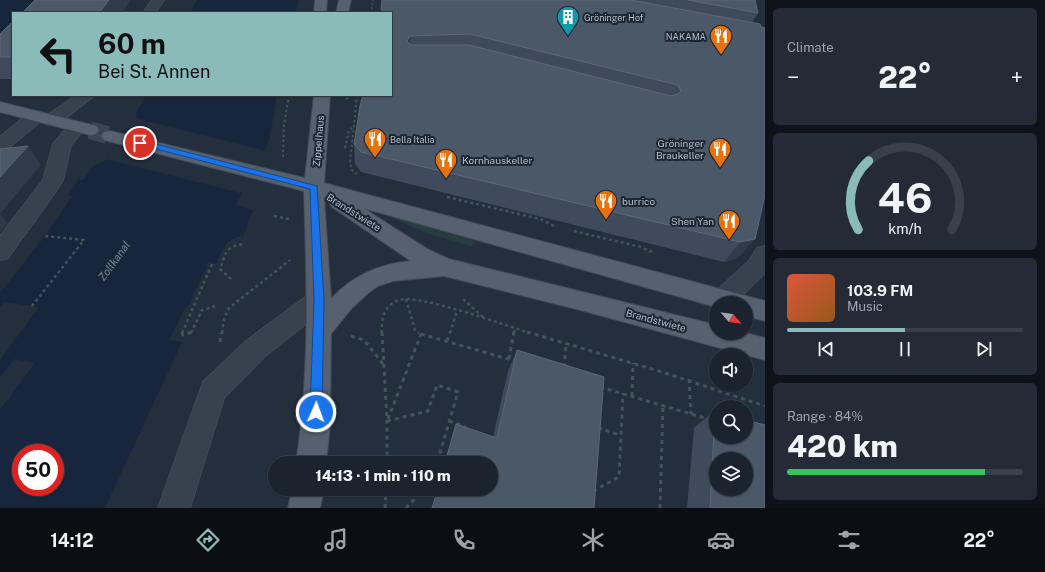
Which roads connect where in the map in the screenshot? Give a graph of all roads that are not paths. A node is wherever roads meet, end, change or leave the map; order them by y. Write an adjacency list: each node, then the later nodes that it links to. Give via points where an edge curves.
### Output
1 (158, 0): 4 (street)
2 (321, 0): 5 (main road)
3 (345, 0): 6 (main road)
4 (150, 12)
5 (320, 12)
6 (342, 12)
7 (85, 96): 10 (street)
8 (322, 96): 14 (main road, Zippelhaus)
9 (0, 107): 10 (main road)
10 (44, 118): 11 (main road); 13 (street)
11 (84, 128): 15 (street, via 62,144 49,187)
12 (110, 136): 14 (main road)
13 (0, 146)
14 (314, 188): 17 (main road, Brandstwiete, via 365,218 421,256); 18 (main road, Brandstwiete); 20 (main road, Zippelhaus)
15 (0, 252)
16 (765, 254): 19 (street)
17 (444, 267): 23 (main road, via 378,276 355,289); 24 (main road, Brandstwiete)
18 (712, 296)
19 (734, 296)
20 (319, 300): 23 (main road, Zippelhaus); 27 (street, via 255,349 216,388)
21 (753, 308): 22 (main road)
22 (765, 311)
23 (319, 330): 25 (main road, Zippelhaus, via 316,426)
24 (765, 349)
25 (312, 456)
26 (307, 496): 28 (main road)
27 (174, 508)
28 (304, 508)

